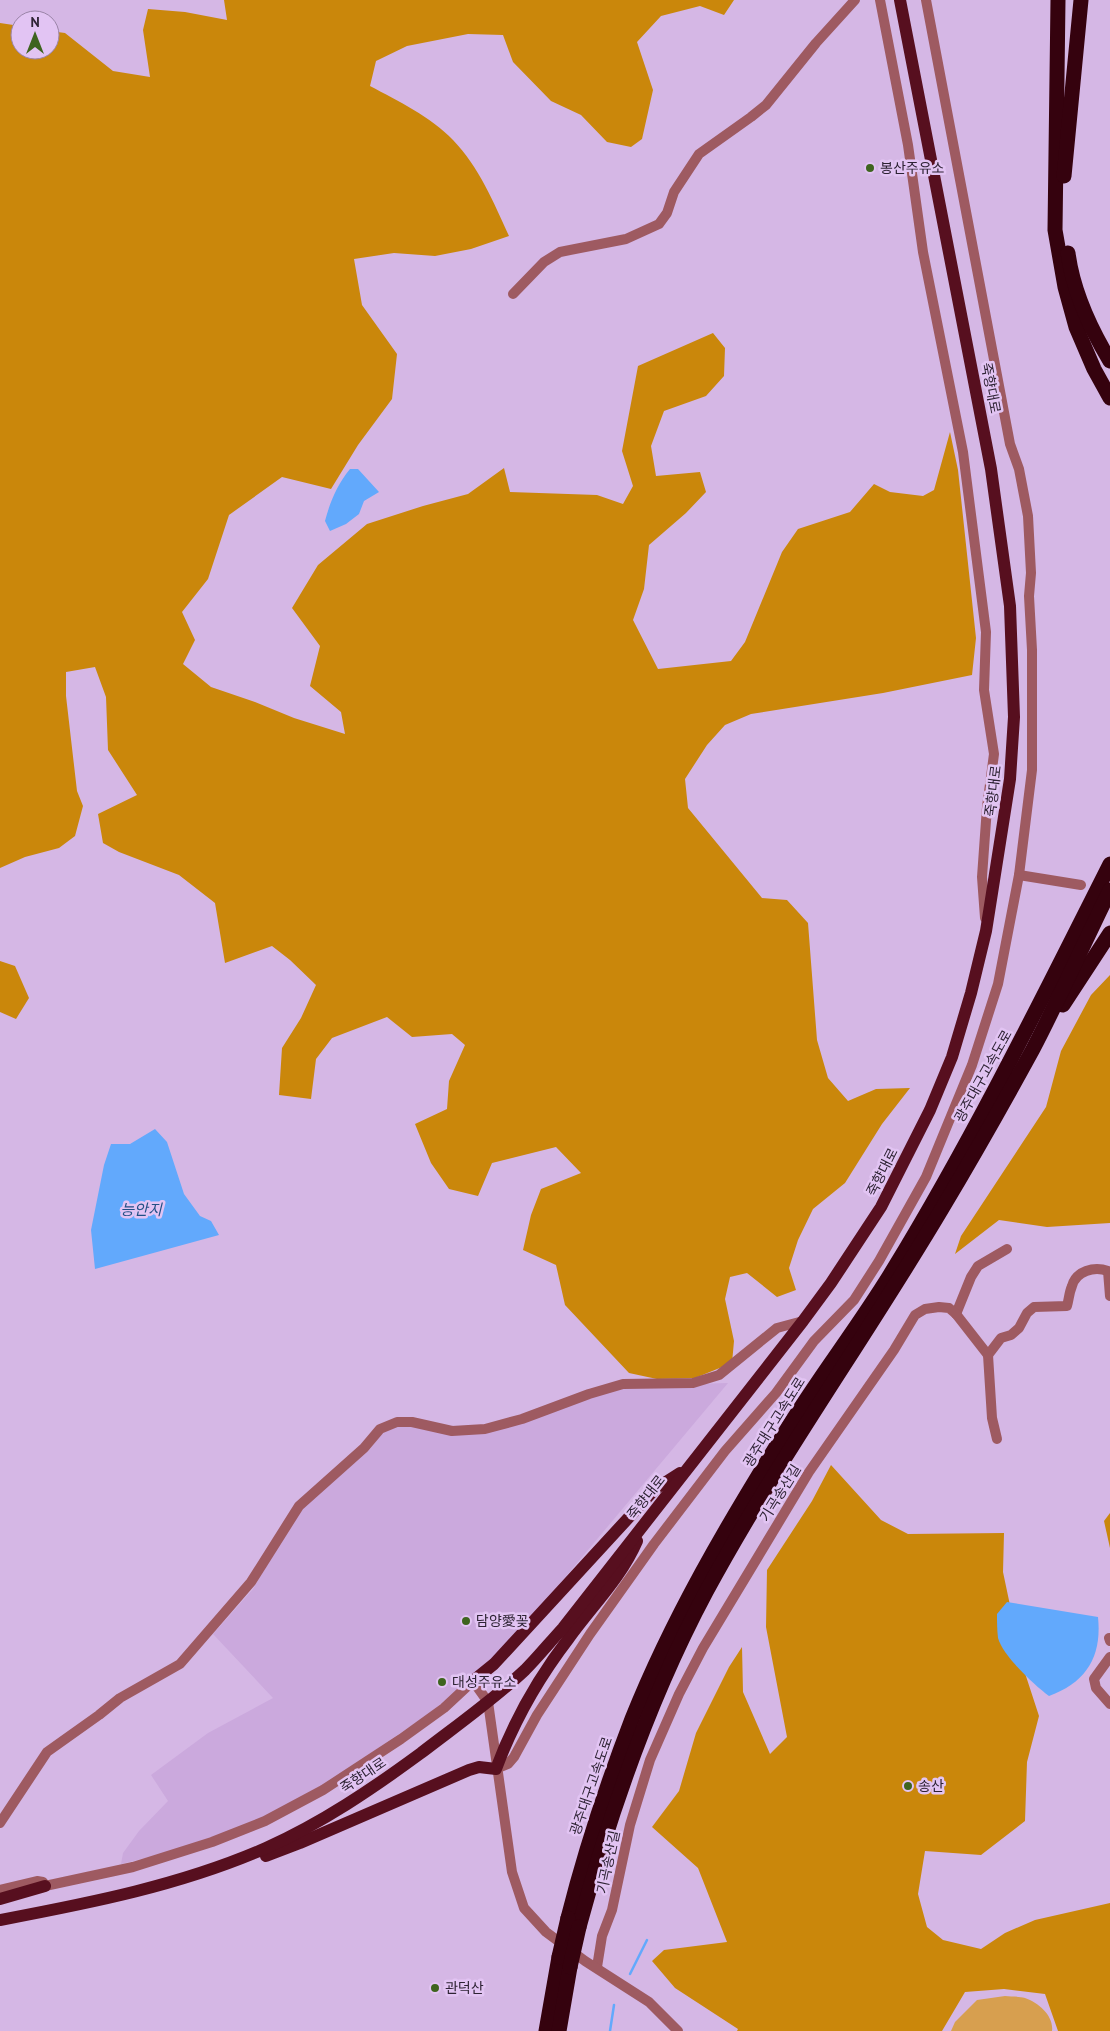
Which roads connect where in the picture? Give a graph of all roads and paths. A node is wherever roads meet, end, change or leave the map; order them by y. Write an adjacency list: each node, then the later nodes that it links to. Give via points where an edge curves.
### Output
1 (855, 0): 7 (street, via 766,104 700,154 674,192 667,213 658,224 626,240 560,252 544,262)
2 (880, 0): 17 (street, via 908,145 922,252 963,452 986,632 984,690 994,754 982,877)
3 (900, 0): 17 (main road, 죽향대로, via 991,468 1010,606 1014,717 1010,779)
4 (926, 0): 14 (street, via 1010,444 1019,468 1028,516 1032,770)
5 (1058, 0): 8 (highway, via 1055,230 1065,287)
6 (1081, 0): 8 (highway, via 1063,201)
7 (512, 294)
8 (1075, 302): 9 (highway); 10 (highway); 11 (highway); 12 (highway, via 1076,327)
9 (1110, 347)
10 (1110, 360)
11 (1110, 375)
12 (1110, 398)
13 (1110, 864): 39 (highway, 광주대구고속도로, via 1022,1040 927,1212 892,1272 785,1433 695,1586 633,1718 580,1870)
14 (1019, 875): 15 (street); 32 (street, via 998,984 972,1064 926,1177 879,1261 854,1300 814,1342 654,1544 537,1715 514,1758)
15 (1081, 884)
16 (1110, 890): 19 (highway, 광주대구고속도로)
17 (986, 932): 23 (main road, 죽향대로, via 952,1057 930,1110 881,1206)
18 (1110, 933): 19 (highway)
19 (1033, 1047): 39 (highway, 광주대구고속도로, via 944,1206 795,1441 706,1593 666,1677 617,1799)
20 (1007, 1249): 22 (street, via 978,1266)
21 (1110, 1296): 24 (street, via 1108,1271 1100,1268 1087,1271 1072,1285 1067,1306 1034,1306 1019,1328 1001,1338)
22 (956, 1314): 24 (street); 40 (street, 기곡송산길, via 940,1306 915,1315 809,1472 703,1648 650,1760 622,1857)
23 (803, 1321): 26 (main road, 죽향대로); 33 (street, via 777,1328 719,1375 693,1383 623,1384 485,1429 452,1431 412,1422 397,1422 380,1429 364,1448 299,1506 251,1582 180,1664 120,1698 47,1752)
24 (988, 1355): 25 (street)
25 (996, 1439)
26 (689, 1467): 27 (main road, 죽향대로); 29 (main road, via 655,1489 494,1664)
27 (643, 1525): 30 (main road, 죽향대로, via 563,1628 526,1669); 32 (main road, via 630,1557 548,1667 506,1741)
28 (1110, 1657): 31 (street, via 1094,1679 1096,1688)
29 (473, 1681): 30 (street); 35 (street, via 444,1708 401,1739 323,1790 265,1821 212,1842 132,1867)
30 (488, 1702): 32 (street); 34 (main road, 죽향대로, via 388,1778 320,1821)
31 (1110, 1704)
32 (496, 1769): 34 (main road, via 479,1767 300,1844 265,1856); 40 (street, via 512,1872 524,1908 546,1932)
33 (0, 1823)
34 (229, 1862): 38 (main road, 죽향대로, via 98,1901)
35 (45, 1886): 36 (street, via 43,1882 37,1882); 37 (main road)
36 (0, 1890)
37 (0, 1899)
38 (0, 1920)
39 (573, 1922): 41 (highway, 광주대구고속도로, bridge, via 559,1957); 42 (highway, 광주대구고속도로, bridge, via 570,1967)
40 (597, 1967): 43 (street, via 649,2002)
41 (546, 2031)
42 (559, 2031)
43 (678, 2031)

